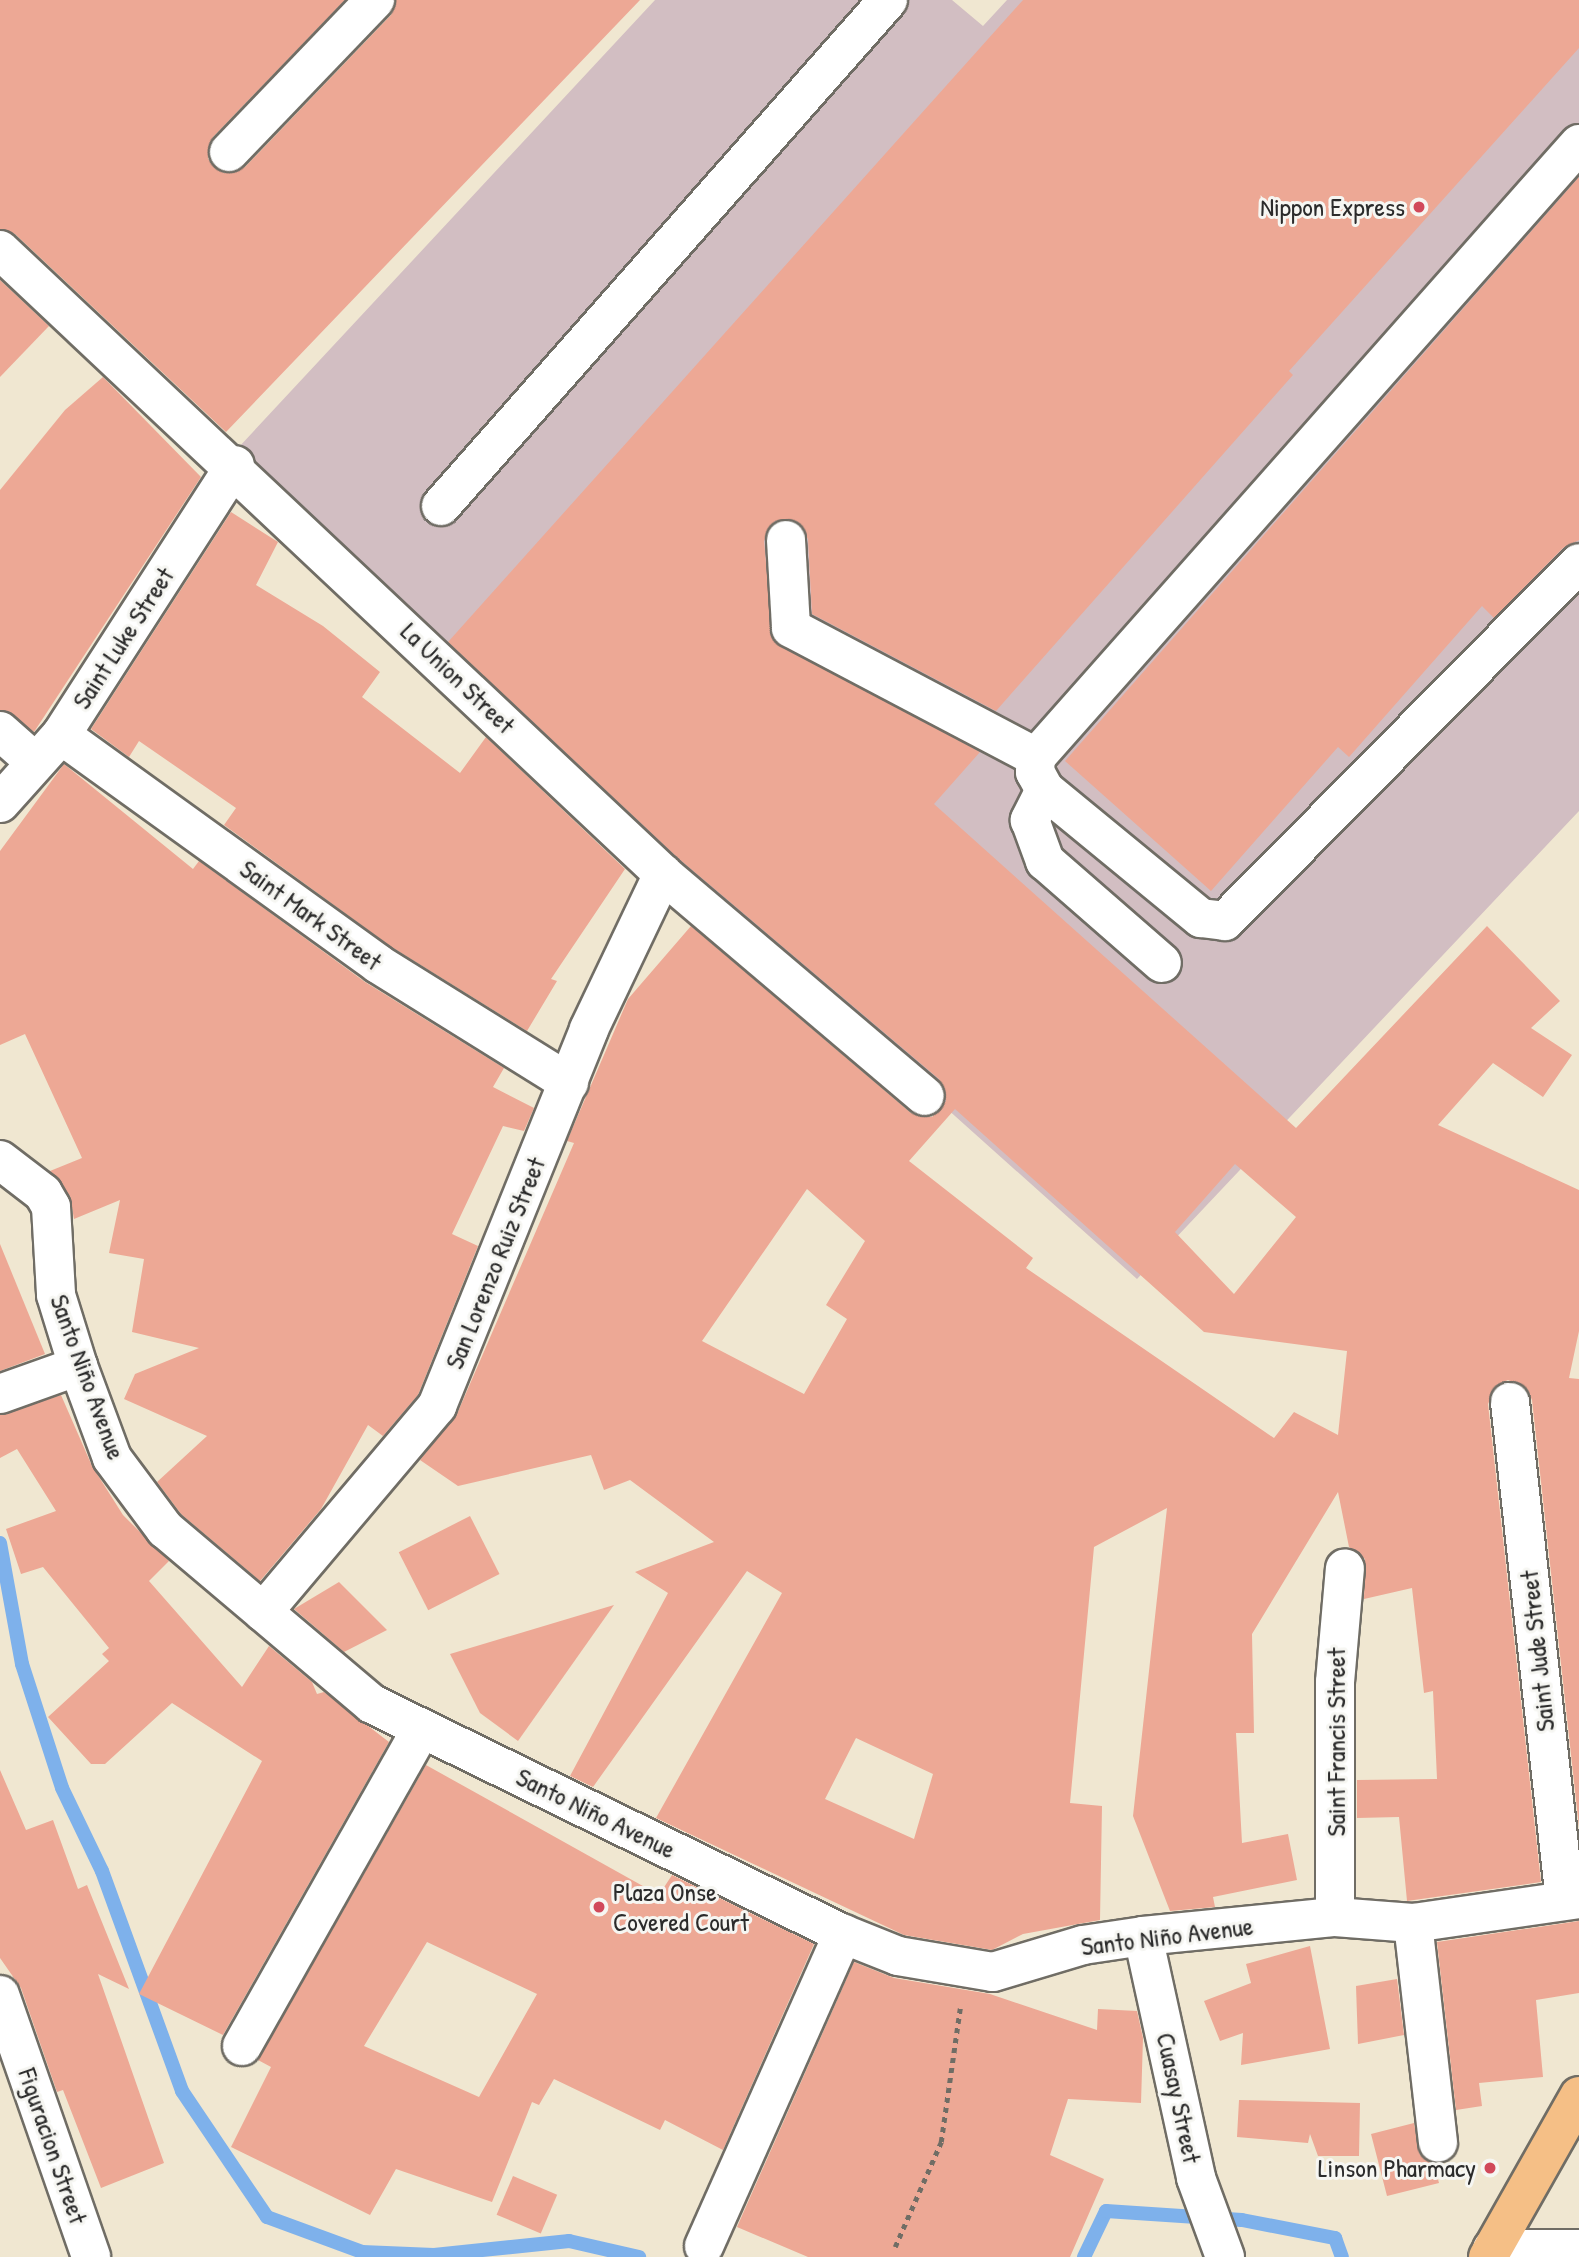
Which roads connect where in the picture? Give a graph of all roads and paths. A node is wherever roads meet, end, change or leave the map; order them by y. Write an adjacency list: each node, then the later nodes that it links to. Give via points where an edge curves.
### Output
1 (375, 0): 4 (street)
2 (888, 0): 7 (street)
3 (1579, 144): 12 (street)
4 (229, 152)
5 (0, 250): 6 (street, La Union Street)
6 (236, 465): 11 (street, Saint Luke Street); 14 (street, La Union Street)
7 (441, 506)
8 (786, 540): 12 (street, via 791,628)
9 (1579, 563): 12 (street, via 1225,921 1201,918)
10 (0, 730): 11 (street, Saint Mark Street)
11 (48, 749): 13 (street, Saint Luke Street); 16 (street, Saint Mark Street)
12 (1041, 774): 15 (street, via 1030,820 1045,861)
13 (0, 803)
14 (663, 874): 16 (street, San Lorenzo Ruiz Street); 17 (street, La Union Street)
15 (1162, 964)
16 (569, 1083): 23 (street, San Lorenzo Ruiz Street, via 437,1406)
17 (925, 1096)
18 (0, 1160): 19 (street, Santo Niño Avenue, via 43,1193 51,1207 55,1295)
19 (78, 1366): 20 (street); 23 (street, Santo Niño Avenue, via 112,1458 158,1519)
20 (0, 1394)
21 (1510, 1402): 25 (street, Saint Jude Street)
22 (1345, 1568): 26 (street, Saint Francis Street, via 1335,1682)
23 (263, 1612): 24 (street, Santo Niño Avenue, via 372,1704)
24 (422, 1728): 28 (street, Santo Niño Avenue); 32 (street)
25 (1572, 1899): 27 (street, Santo Niño Avenue)
26 (1335, 1917): 27 (street, Santo Niño Avenue); 29 (street, Santo Niño Avenue)
27 (1413, 1923): 34 (street)
28 (843, 1934): 30 (street, Santo Niño Avenue, via 898,1956); 35 (street)
29 (1143, 1936): 30 (street, Santo Niño Avenue, via 1083,1945 993,1972); 36 (street, Cuasay Street, via 1196,2178)
30 (965, 1969): 37 (path, via 941,2142)
31 (0, 1995): 40 (street, Figuracion Street)
32 (242, 2046)
33 (1579, 2096): 39 (main road)
34 (1438, 2143)
35 (704, 2246)
36 (1220, 2246)
37 (895, 2247)
38 (1579, 2249): 39 (street)
39 (1490, 2253)
40 (92, 2257)

